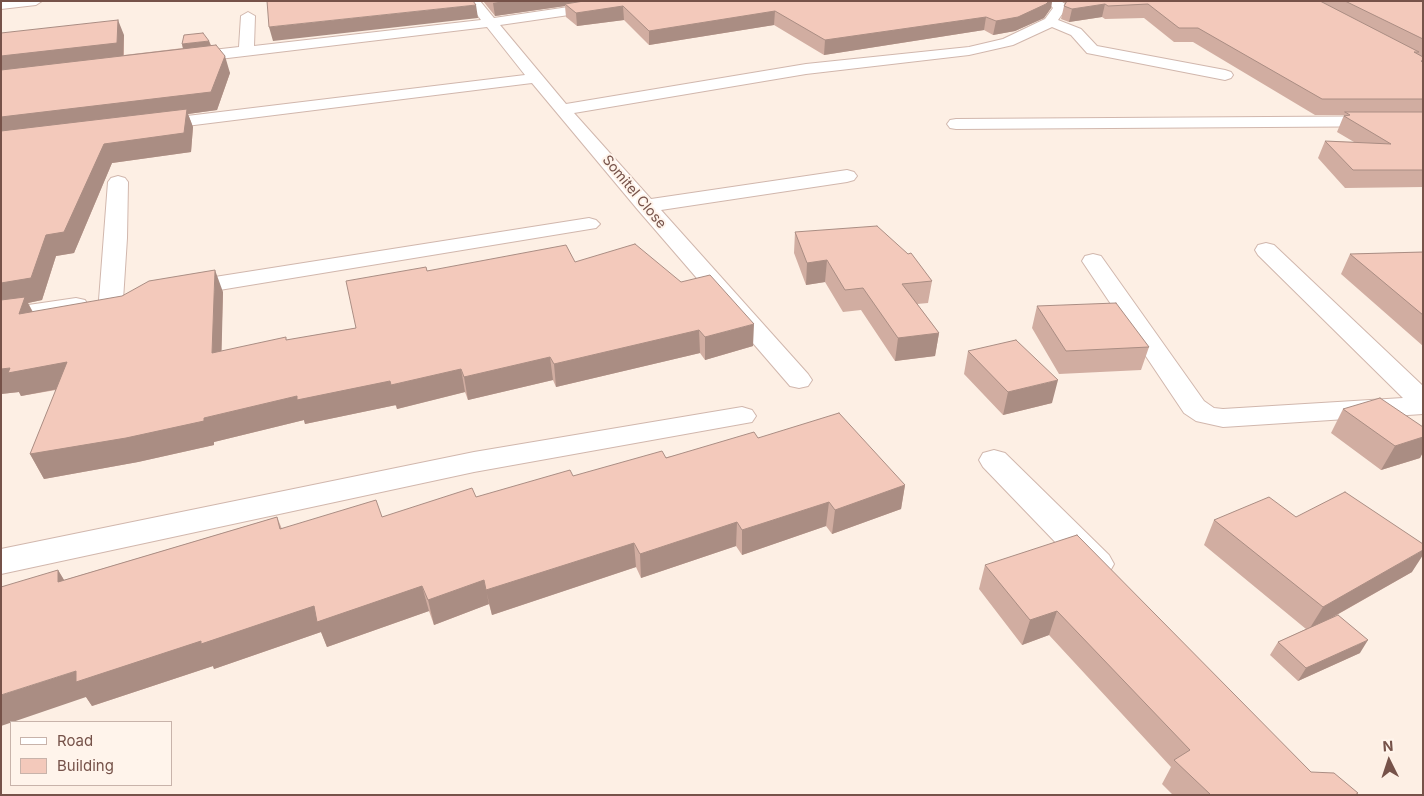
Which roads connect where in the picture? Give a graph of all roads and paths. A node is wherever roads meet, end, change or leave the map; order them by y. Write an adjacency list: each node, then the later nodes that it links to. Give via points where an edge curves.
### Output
1 (36, 1): 5 (street)
2 (473, 1): 8 (street, Somitel Close)
3 (638, 1): 8 (street)
4 (1053, 1): 7 (street, via 1060,7)
5 (1, 5)
6 (248, 16): 9 (street)
7 (1050, 22): 11 (street, via 1076,32 1092,50); 13 (street, via 1008,42 969,51 806,69)
8 (489, 23): 9 (street); 12 (street, Somitel Close)
9 (246, 51): 10 (street)
10 (168, 60)
11 (1225, 75)
12 (536, 78): 13 (street, Somitel Close); 16 (street)
13 (562, 110): 19 (street, Somitel Close)
14 (1423, 121): 15 (street)
15 (956, 124)
16 (134, 128)
17 (847, 176): 19 (street)
18 (118, 182): 24 (street, via 116,238 120,299)
19 (645, 206): 25 (street, Somitel Close)
20 (589, 224): 23 (street)
21 (1266, 250): 26 (street)
22 (1093, 261): 26 (street, via 1194,407 1206,415 1223,418)
23 (160, 293)
24 (1, 316)
25 (798, 380)
26 (1423, 403)
27 (742, 416): 29 (street, via 474,462)
28 (994, 460): 30 (street)
29 (1, 562)
30 (1118, 586)

